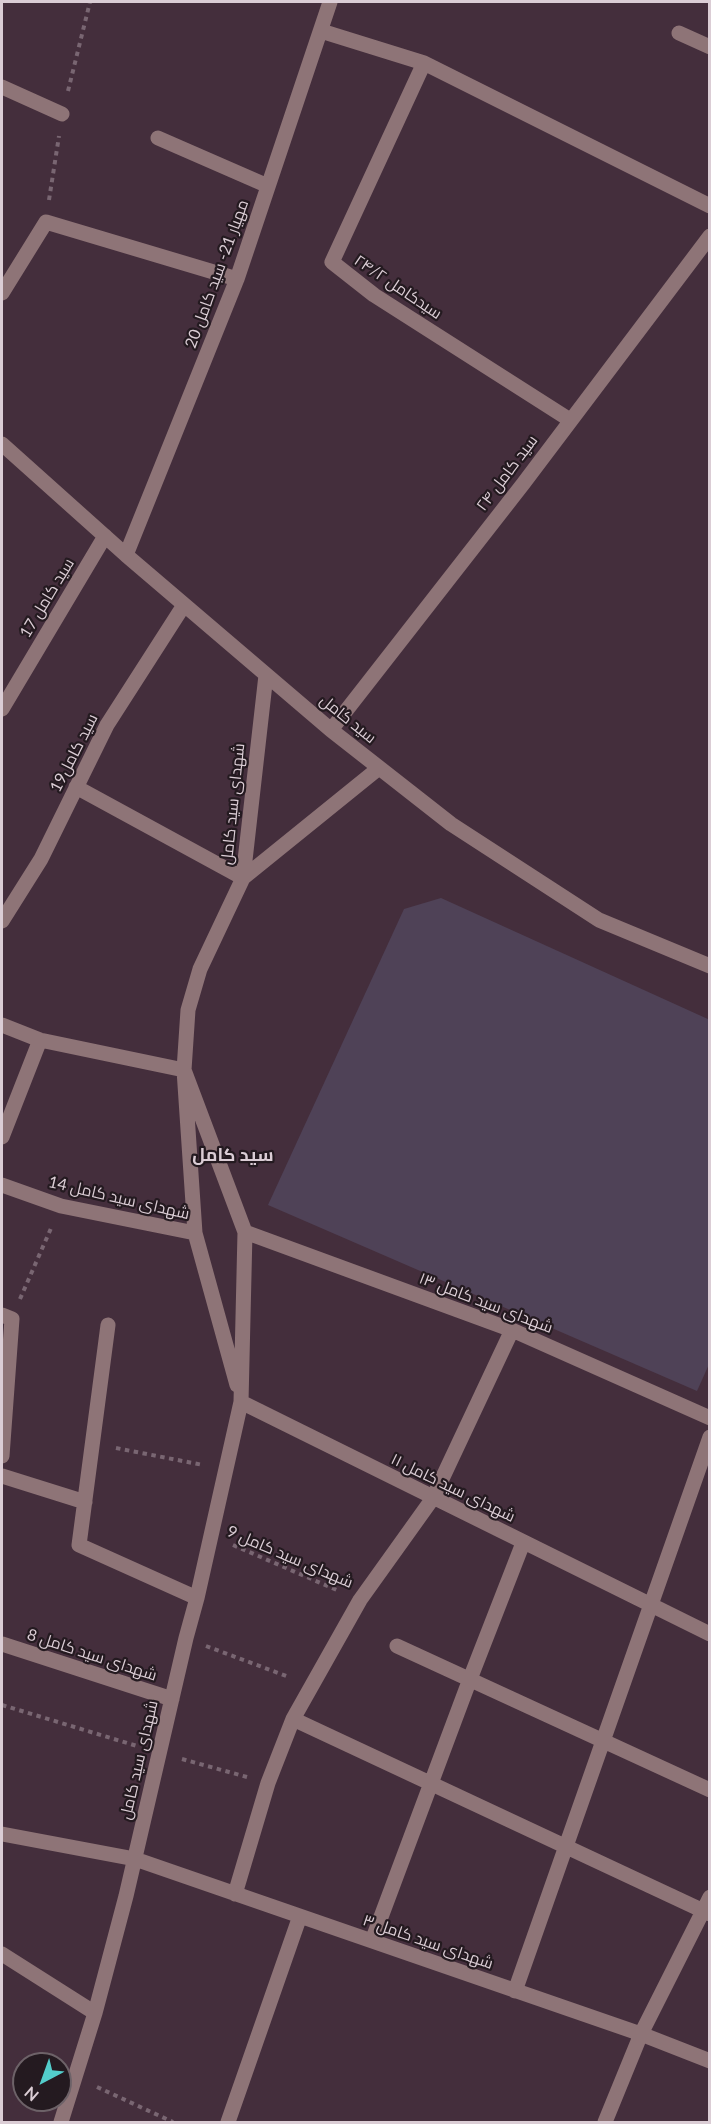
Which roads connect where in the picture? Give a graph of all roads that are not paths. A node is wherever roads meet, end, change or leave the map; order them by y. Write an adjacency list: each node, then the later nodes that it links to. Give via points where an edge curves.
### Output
1 (330, 2): 2 (street, مهیار 21- سید کامل 20)
2 (321, 31): 5 (street); 9 (street, مهیار 21- سید کامل 20)
3 (679, 33): 4 (street)
4 (710, 48)
5 (424, 63): 10 (street); 14 (street, سیدکامل ۲۴/۲, via 332,262 375,295)
6 (2, 87): 7 (street)
7 (62, 114)
8 (158, 138): 9 (street)
9 (268, 186): 12 (street, مهیار 21- سید کامل 20)
10 (710, 206)
11 (710, 236): 14 (street, سید کامل ۲۴)
12 (237, 279): 13 (street, via 46,222); 17 (street, مهیار 21- سید کامل 20)
13 (2, 293)
14 (570, 420): 21 (street, سید کامل ۲۴)
15 (2, 444): 16 (street, سید کامل)
16 (105, 536): 17 (street, سید کامل); 20 (street, سید کامل 17)
17 (126, 555): 18 (street, سید کامل)
18 (184, 605): 19 (street, سید کامل); 23 (street, سید کامل19, via 107,725)
19 (266, 675): 21 (street, سید کامل); 24 (street, شهدای سید کامل)
20 (2, 709)
21 (331, 730): 22 (street, سید کامل)
22 (379, 768): 24 (street); 26 (street, سید کامل, via 451,824 599,920)
23 (76, 787): 24 (street); 25 (street, سید کامل19, via 41,859)
24 (243, 878): 29 (street, شهدای سید کامل, via 200,969 188,1010)
25 (2, 921)
26 (710, 966)
27 (2, 1025): 28 (street)
28 (40, 1040): 29 (street); 30 (street)
29 (184, 1070): 32 (street, شهدای سید کامل); 33 (street, شهدای سید کامل)
30 (2, 1137)
31 (2, 1185): 33 (street, شهدای سید کامل 14, via 61,1206)
32 (245, 1232): 36 (street, شهدای سید کامل ۱۳); 37 (street, شهدای سید کامل)
33 (195, 1233): 37 (street, شهدای سید کامل)
34 (7, 1317): 40 (street)
35 (108, 1325): 43 (street)
36 (512, 1330): 38 (street, شهدای سید کامل ۱۳); 42 (street)
37 (241, 1402): 42 (street, شهدای سید کامل ۱۱); 45 (street, شهدای سید کامل)
38 (710, 1418)
39 (710, 1437): 46 (street)
40 (2, 1456)
41 (2, 1476): 43 (street)
42 (433, 1498): 44 (street, شهدای سید کامل ۱۱); 52 (street, via 360,1600)
43 (85, 1502): 45 (street, via 79,1545)
44 (523, 1542): 46 (street, شهدای سید کامل ۱۱); 50 (street)
45 (197, 1598): 51 (street, شهدای سید کامل)
46 (649, 1605): 47 (street, شهدای سید کامل ۱۱); 53 (street)
47 (710, 1634)
48 (2, 1646): 51 (street, شهدای سید کامل 8)
49 (397, 1646): 50 (street)
50 (470, 1680): 53 (street); 54 (street)
51 (172, 1699): 58 (street, شهدای سید کامل)
52 (293, 1719): 54 (street); 59 (street, via 268,1783)
53 (602, 1741): 55 (street); 57 (street)
54 (430, 1783): 57 (street); 62 (street)
55 (710, 1790)
56 (2, 1834): 58 (street, شهدای سید کامل ۳)
57 (565, 1846): 60 (street); 64 (street)
58 (135, 1859): 59 (street, شهدای سید کامل ۳); 65 (street, شهدای سید کامل)
59 (235, 1894): 61 (street, شهدای سید کامل ۳)
60 (707, 1907): 66 (street)
61 (300, 1916): 62 (street, شهدای سید کامل ۳); 69 (street)
62 (372, 1941): 64 (street, شهدای سید کامل ۳)
63 (2, 1954): 65 (street)
64 (515, 1991): 66 (street, شهدای سید کامل ۳)
65 (95, 2013): 68 (street, شهدای سید کامل)
66 (641, 2034): 67 (street, شهدای سید کامل ۳); 70 (street)
67 (710, 2061)
68 (61, 2122)
69 (228, 2122)
70 (605, 2122)

